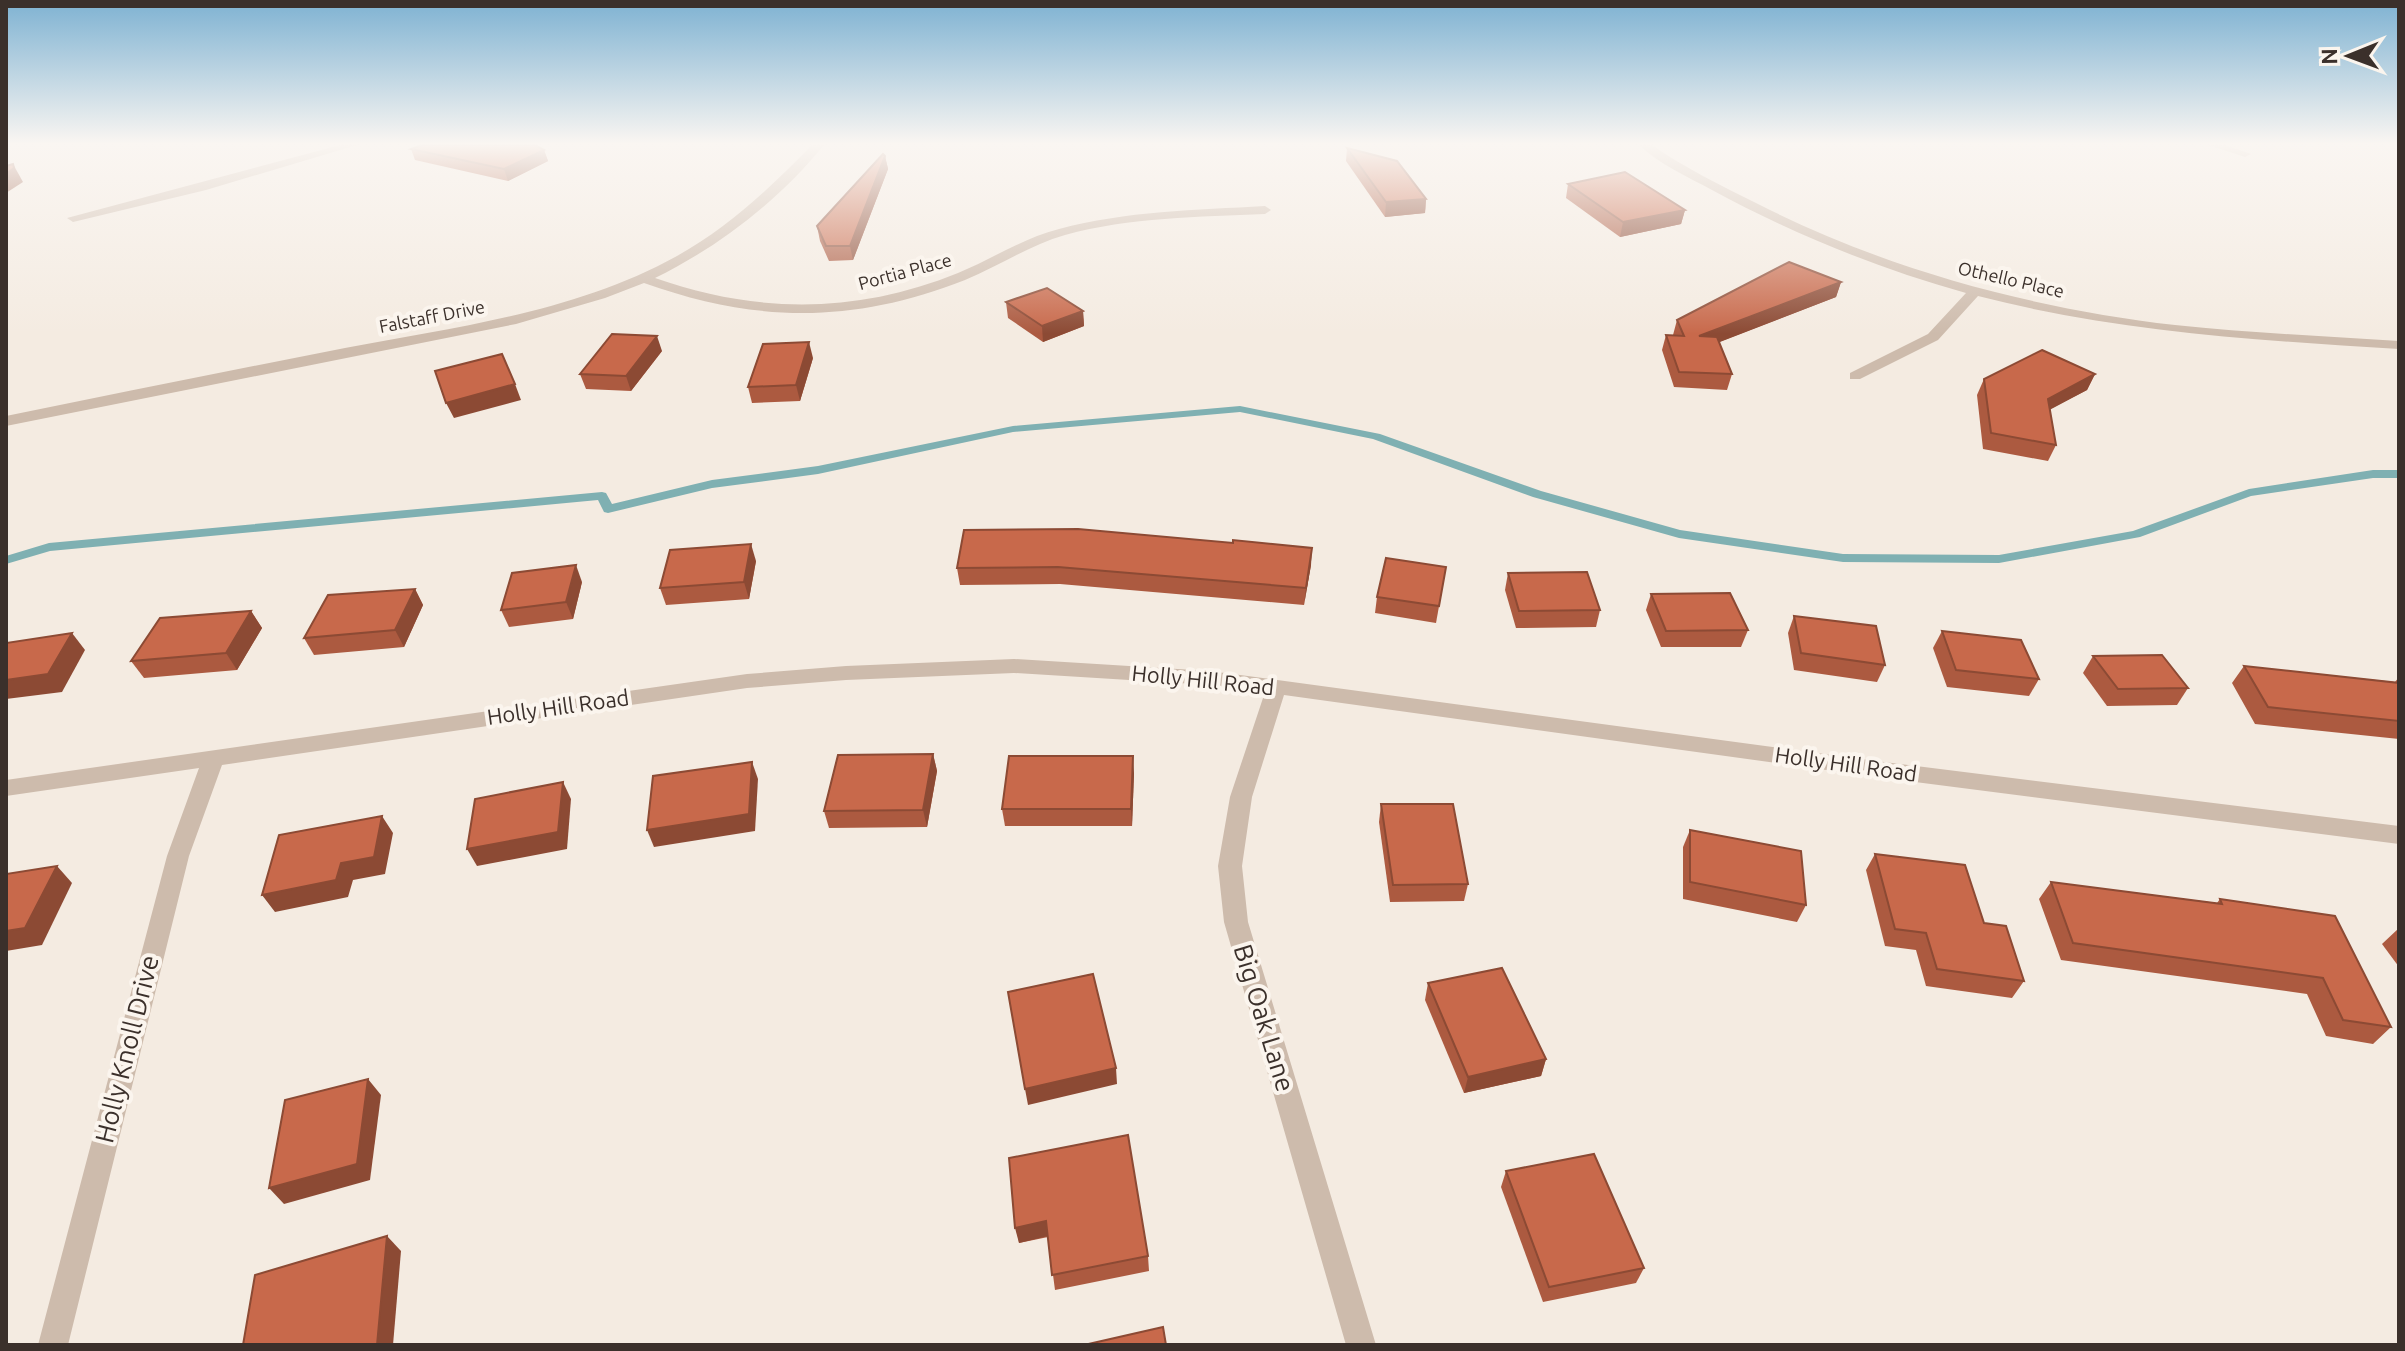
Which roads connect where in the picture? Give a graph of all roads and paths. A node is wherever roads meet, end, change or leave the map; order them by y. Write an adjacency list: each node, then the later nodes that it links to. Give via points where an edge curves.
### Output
1 (114, 208): 5 (street)
2 (757, 208): 6 (street, Falstaff Drive)
3 (1756, 208): 7 (street, Othello Place, via 1868,259)
4 (1265, 210): 6 (street, Portia Place, via 1142,217 1074,229 925,290 854,305 749,307)
5 (73, 218)
6 (643, 278): 10 (street, Falstaff Drive, via 512,319)
7 (1975, 291): 8 (street, Othello Place, via 2145,325); 9 (street, via 1933,337)
8 (2399, 345)
9 (1855, 376)
10 (6, 421)
11 (1277, 687): 12 (street, Holly Hill Road, via 1014,666 846,673 747,681); 14 (street, Holly Hill Road); 16 (street, Big Oak Lane, via 1241,797 1230,866 1236,922)
12 (214, 757): 13 (street, Holly Hill Road); 15 (street, Holly Knoll Drive, via 178,856)
13 (6, 788)
14 (2399, 835)
15 (53, 1345)
16 (1361, 1345)

